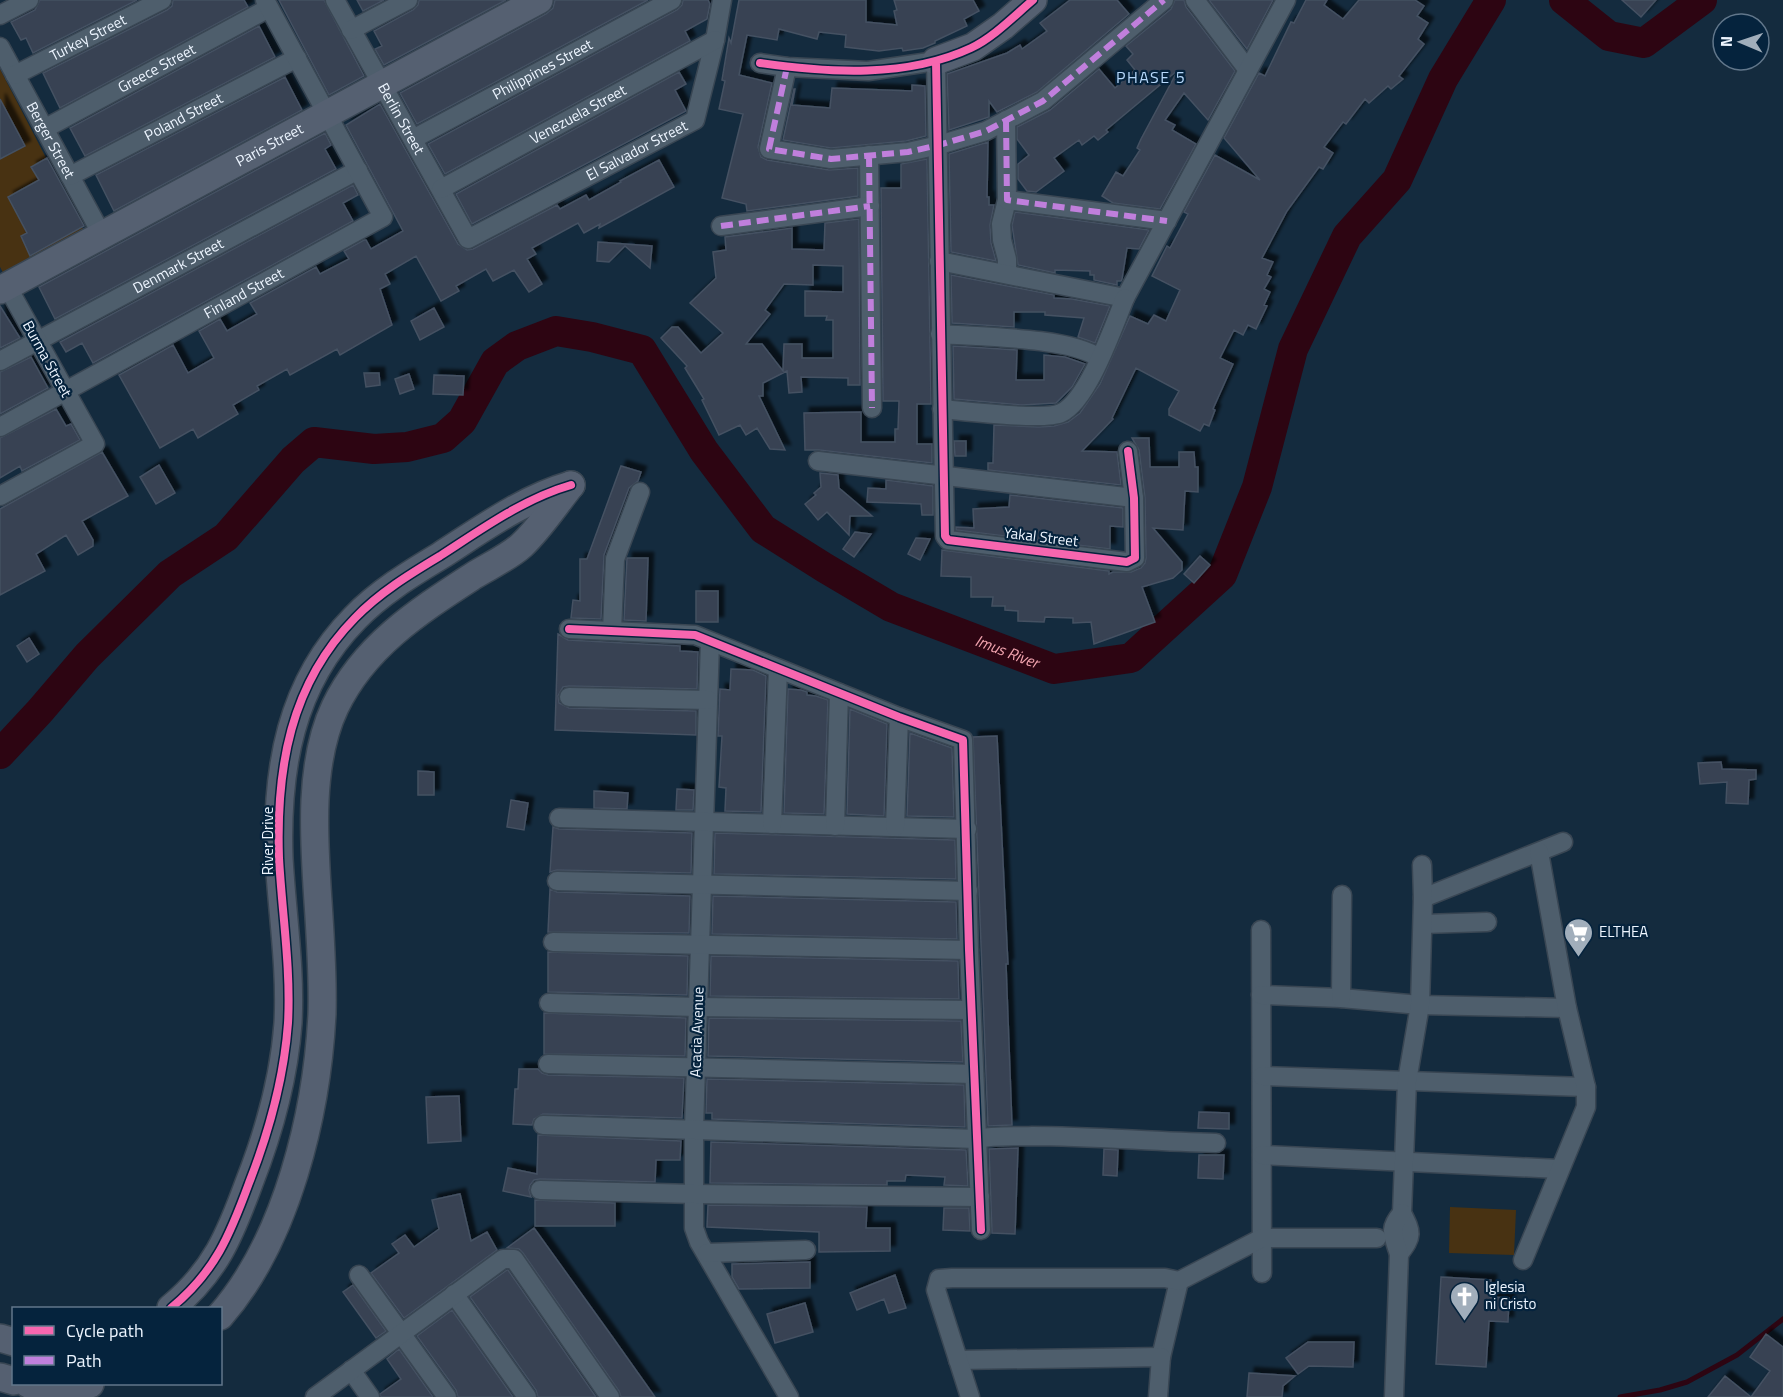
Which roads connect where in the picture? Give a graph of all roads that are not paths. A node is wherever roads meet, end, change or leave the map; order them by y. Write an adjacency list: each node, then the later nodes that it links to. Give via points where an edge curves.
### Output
1 (29, 0): 13 (street)
2 (162, 0): 22 (street, Turkey Street)
3 (335, 0): 14 (street, Berlin Street)
4 (408, 0): 14 (street)
5 (539, 0): 23 (street, Paris Street)
6 (672, 0): 27 (street, Philippines Street)
7 (722, 0): 15 (street, El Salvador Street)
8 (1033, 0): 18 (street, via 973,47)
9 (1164, 0): 25 (street, via 1043,101)
10 (1194, 0): 21 (street)
11 (1286, 0): 21 (street)
12 (267, 4): 17 (street, Finland Street); 26 (street, Greece Street)
13 (0, 15)
14 (351, 30): 23 (street, Berlin Street)
15 (715, 40): 32 (street, Venezuela Street); 38 (street, El Salvador Street, via 695,120)
16 (0, 47): 22 (street, Berger Street)
17 (297, 58): 24 (street, Finland Street); 31 (street, Poland Street)
18 (936, 61): 20 (street, via 868,71); 28 (street)
19 (760, 63): 20 (street)
20 (787, 67): 29 (street, via 770,149 831,159)
21 (1248, 70): 35 (street)
22 (15, 75): 26 (street, Berger Street)
23 (382, 84): 24 (street, Paris Street); 27 (street, Berlin Street)
24 (327, 114): 30 (street, Finland Street); 37 (street, Paris Street)
25 (1006, 120): 28 (street, via 986,131); 33 (street)
26 (44, 129): 31 (street, Berger Street)
27 (413, 139): 32 (street, Berlin Street)
28 (939, 145): 29 (street); 39 (street)
29 (869, 155): 34 (street)
30 (358, 170): 44 (street, Denmark Street); 47 (street, Finland Street, via 383,217)
31 (70, 176): 37 (street, Berger Street)
32 (441, 189): 38 (street, Berlin Street)
33 (1007, 200): 35 (street); 40 (street, via 1001,221)
34 (870, 206): 36 (street); 48 (street)
35 (1167, 220): 42 (street)
36 (721, 226)
37 (102, 235): 41 (street, Paris Street)
38 (468, 239)
39 (939, 261): 40 (street); 43 (street)
40 (1007, 274): 42 (street)
41 (2, 283): 44 (street, Burma Street)
42 (1125, 298): 45 (street)
43 (940, 334): 45 (street, via 1048,342); 49 (street)
44 (36, 342): 46 (street, Denmark Street); 47 (street, Burma Street)
45 (1100, 358): 49 (street, via 1075,402 1061,413 1041,416)
46 (0, 361)
47 (66, 392): 50 (street, Finland Street); 55 (street, Burma Street, via 94,444)
48 (872, 408)
49 (942, 409): 53 (street)
50 (0, 427)
51 (1128, 451): 56 (street)
52 (818, 461): 53 (street)
53 (943, 476): 56 (street); 56 (street, Yakal Street, via 948,540 1127,562 1135,558)
54 (640, 492): 58 (street, via 615,559)
55 (0, 496)
56 (1134, 498)
57 (569, 629): 58 (street)
58 (612, 631): 59 (street, via 694,635)
59 (710, 642): 60 (street); 63 (street, Acacia Avenue)
60 (778, 669): 61 (street); 67 (street)
61 (839, 693): 64 (street); 68 (street)
62 (569, 697): 63 (street)
63 (708, 700): 66 (street, Acacia Avenue)
64 (899, 717): 69 (street); 70 (street, via 963,740)
65 (559, 818): 66 (street)
66 (704, 822): 67 (street); 75 (street, Acacia Avenue)
67 (772, 824): 68 (street)
68 (835, 826): 69 (street)
69 (895, 827): 70 (street)
70 (967, 829): 76 (street)
71 (1563, 842): 72 (street)
72 (1539, 852): 78 (street); 90 (street)
73 (1422, 866): 78 (street)
74 (557, 881): 75 (street)
75 (702, 885): 76 (street); 83 (street, Acacia Avenue)
76 (968, 891): 84 (street)
77 (1342, 895): 86 (street)
78 (1423, 898): 80 (street)
79 (1487, 922): 80 (street)
80 (1423, 924): 88 (street)
81 (1262, 930): 85 (street)
82 (553, 942): 83 (street)
83 (700, 946): 84 (street); 89 (street, Acacia Avenue)
84 (969, 950): 91 (street)
85 (1262, 995): 86 (street); 95 (street)
86 (1341, 998): 88 (street)
87 (549, 1003): 89 (street)
88 (1420, 1005): 90 (street); 96 (street)
89 (698, 1007): 91 (street); 93 (street, Acacia Avenue)
90 (1567, 1008): 97 (street)
91 (972, 1010): 94 (street)
92 (548, 1064): 93 (street)
93 (695, 1067): 94 (street); 99 (street, Acacia Avenue)
94 (974, 1074): 100 (street)
95 (1262, 1076): 96 (street); 102 (street)
96 (1407, 1081): 97 (street); 103 (street)
97 (1586, 1087): 104 (street, via 1586,1107)
98 (543, 1125): 99 (street)
99 (694, 1128): 100 (street); 106 (street, Acacia Avenue)
100 (977, 1139): 101 (street, via 1110,1137); 107 (street)
101 (1216, 1143)
102 (1262, 1155): 103 (street); 109 (street)
103 (1404, 1162): 104 (street); 134 (street, via 1402,1213 1392,1228 1399,1254)
104 (1559, 1169): 113 (street)
105 (540, 1190): 106 (street)
106 (694, 1194): 107 (street); 112 (street, Acacia Avenue, via 694,1228)
107 (980, 1197): 108 (street)
108 (981, 1230)
109 (1263, 1238): 110 (street); 114 (street); 116 (street)
110 (1377, 1238)
111 (806, 1250): 112 (street)
112 (706, 1253): 131 (street, Acacia Avenue)
113 (1524, 1260)
114 (1262, 1273)
115 (359, 1275): 120 (street)
116 (1179, 1281): 121 (street); 122 (street, via 939,1279 936,1290)
117 (454, 1294): 120 (street); 129 (street); 130 (street, via 503,1259 514,1259)
118 (172, 1307): 119 (street, River Drive, via 191,1292 220,1253 252,1175 281,1077 288,1023 288,964 279,859 281,799 287,745 304,691 336,639 380,596 518,507 571,485 522,545 394,631 362,665 335,707 325,732 316,800 322,993 314,1090 297,1162 270,1237 244,1284)
119 (222, 1313)
120 (400, 1333): 123 (street); 128 (street)
121 (1161, 1357): 122 (street); 133 (street)
122 (958, 1360): 132 (street)
123 (351, 1370): 126 (street); 127 (street)
124 (47, 1385): 125 (street)
125 (68, 1385)
126 (315, 1397)
127 (370, 1397)
128 (447, 1397)
129 (528, 1397)
130 (610, 1397)
131 (789, 1397)
132 (970, 1397)
133 (1158, 1397)
134 (1394, 1397)

